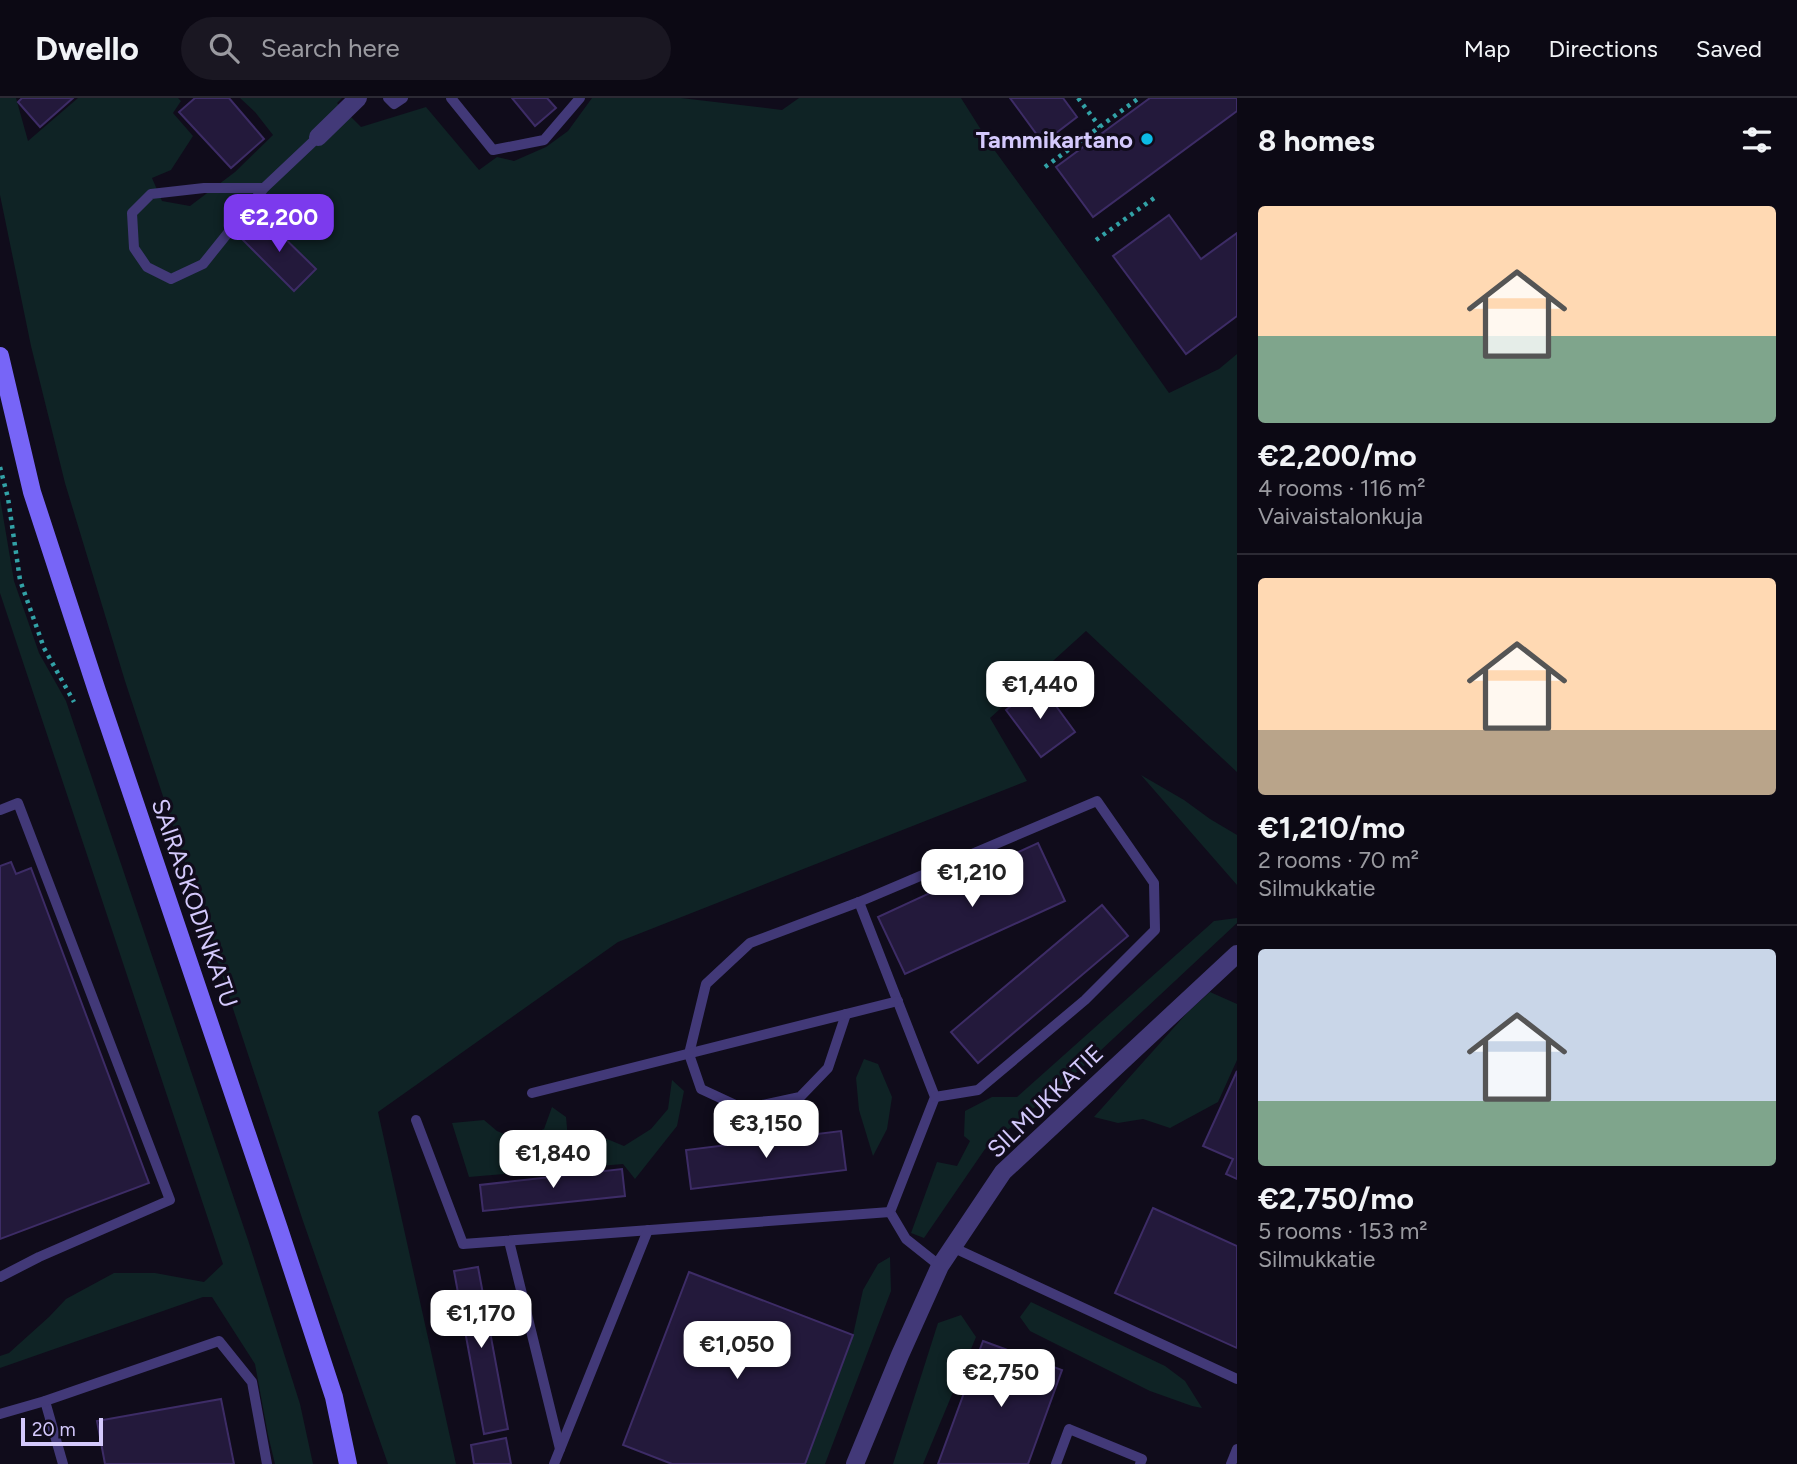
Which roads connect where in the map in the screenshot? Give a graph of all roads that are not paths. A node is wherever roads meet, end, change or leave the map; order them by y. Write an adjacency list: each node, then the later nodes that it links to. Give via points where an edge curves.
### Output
1 (358, 98): 6 (street)
2 (388, 98): 3 (lane, via 394,104)
3 (403, 98)
4 (452, 98): 5 (lane, via 493,150 544,140)
5 (580, 98)
6 (318, 137): 7 (lane)
7 (264, 188): 7 (lane, via 151,194 132,213 134,247 147,267 171,279 203,264)
8 (0, 356): 31 (main road, SAIRASKODINKATU, via 32,492 326,1371)
9 (0, 810): 23 (lane, via 18,803 170,1200)
10 (859, 902): 12 (lane); 14 (lane, via 750,943 706,984); 16 (lane, via 1097,801 1154,883 1155,930 1085,1000 978,1090)
11 (1237, 954): 21 (street, SILMUKKATIE, via 1003,1172)
12 (898, 1002): 13 (lane); 16 (lane)
13 (846, 1014): 14 (lane); 14 (lane, via 828,1068 800,1097 744,1109 701,1089)
14 (689, 1054): 15 (lane)
15 (532, 1093)
16 (935, 1097): 18 (lane)
17 (416, 1120): 20 (lane, via 463,1244)
18 (890, 1212): 19 (lane); 22 (lane, via 906,1239)
19 (648, 1230): 20 (lane); 27 (lane)
20 (509, 1241): 27 (lane)
21 (952, 1247): 22 (street, SILMUKKATIE); 24 (lane)
22 (940, 1266): 33 (street, SILMUKKATIE)
23 (0, 1277)
24 (1237, 1379)
25 (45, 1401): 26 (lane); 29 (lane); 30 (lane, via 219,1341 252,1382)
26 (0, 1414)
27 (560, 1449): 32 (lane)
28 (1237, 1449): 36 (lane)
29 (63, 1464)
30 (267, 1464)
31 (348, 1464)
32 (554, 1464)
33 (855, 1464)
34 (1056, 1464): 35 (lane, via 1069,1429 1142,1459)
35 (1140, 1464)
36 (1231, 1464)

